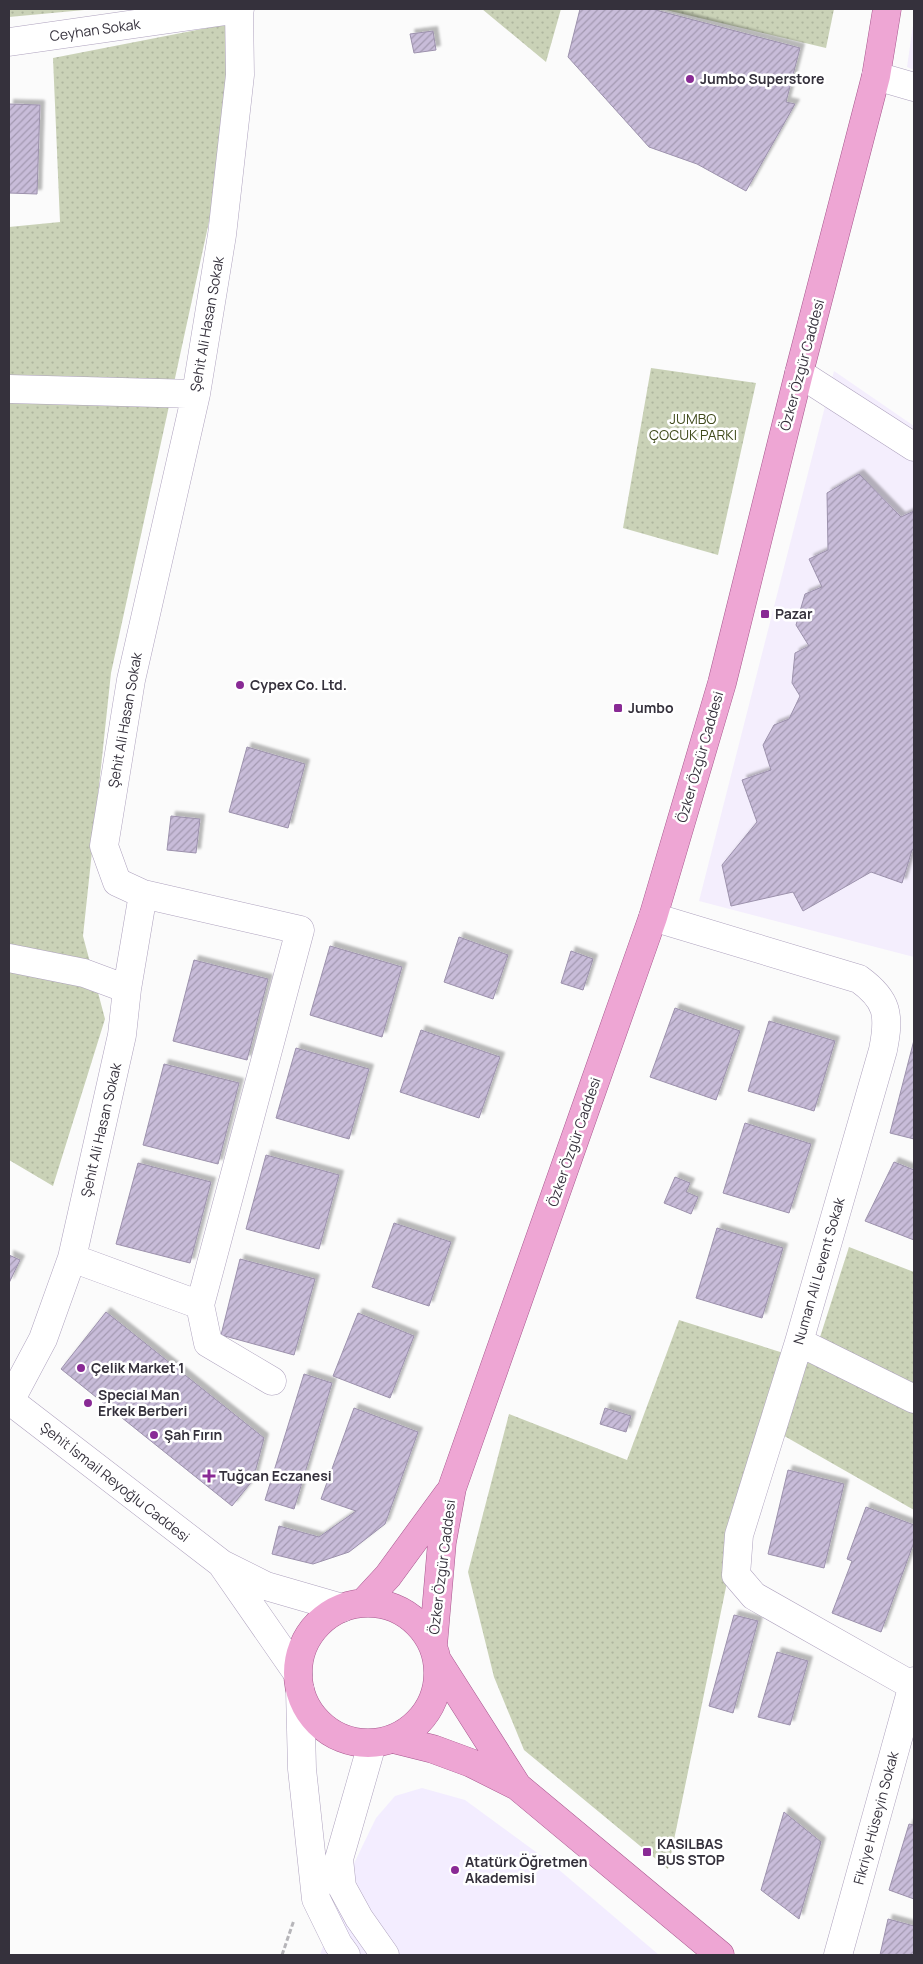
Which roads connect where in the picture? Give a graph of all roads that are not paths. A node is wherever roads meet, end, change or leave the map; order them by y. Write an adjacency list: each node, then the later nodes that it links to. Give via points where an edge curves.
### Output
1 (240, 9): 3 (street, Ceyhan Sokak); 8 (street, Şehit Ali Hasan Sokak, via 240,75 223,226)
2 (887, 9): 4 (main road, Özker Özgür Caddesi)
3 (9, 42)
4 (876, 76): 5 (street); 6 (main road, Özker Özgür Caddesi)
5 (914, 87)
6 (799, 373): 9 (street); 11 (main road, Özker Özgür Caddesi, via 722,683)
7 (9, 389): 8 (street)
8 (196, 394): 10 (street, Şehit Ali Hasan Sokak, via 131,680 104,846 117,882)
9 (914, 447)
10 (143, 894): 13 (street, Şehit Ali Hasan Sokak); 15 (street, via 300,930)
11 (653, 918): 16 (street, Numan Ali Levent Sokak, via 859,979 874,990 884,1007 886,1020 882,1050); 20 (main road, Özker Özgür Caddesi)
12 (9, 958): 13 (street, via 84,973)
13 (127, 990): 14 (street, Şehit Ali Hasan Sokak, via 122,1035)
14 (72, 1258): 15 (street); 19 (street, Şehit Ali Hasan Sokak, via 43,1339)
15 (200, 1305): 17 (street, via 208,1343)
16 (800, 1342): 18 (street); 25 (street, Numan Ali Levent Sokak, via 739,1535 736,1575 754,1596)
17 (272, 1381)
18 (914, 1399)
19 (9, 1400): 21 (street, Şehit İsmail Reyoğlu Caddesi)
20 (452, 1488): 22 (main road, Özker Özgür Caddesi, via 388,1576); 23 (main road, Özker Özgür Caddesi, via 442,1542)
21 (222, 1564): 22 (street, Şehit İsmail Reyoğlu Caddesi, via 266,1586); 24 (street, Şehit İsmail Reyoğlu Caddesi)
22 (352, 1605): 23 (main road, via 385,1605 405,1614 422,1627); 24 (main road, via 324,1619 310,1634 301,1653)
23 (435, 1653): 26 (main road, via 437,1685 430,1708 414,1726); 27 (main road)
24 (299, 1682): 26 (main road, via 310,1712 326,1730 348,1741); 28 (street, via 302,1769 316,1898)
25 (913, 1684): 31 (street, Fikriye Hüseyin Sokak)
26 (383, 1742): 27 (main road, via 432,1749 471,1763); 29 (street, via 339,1859 342,1886)
27 (517, 1786): 30 (main road)
28 (346, 1955)
29 (385, 1955)
30 (720, 1955)
31 (838, 1955)

